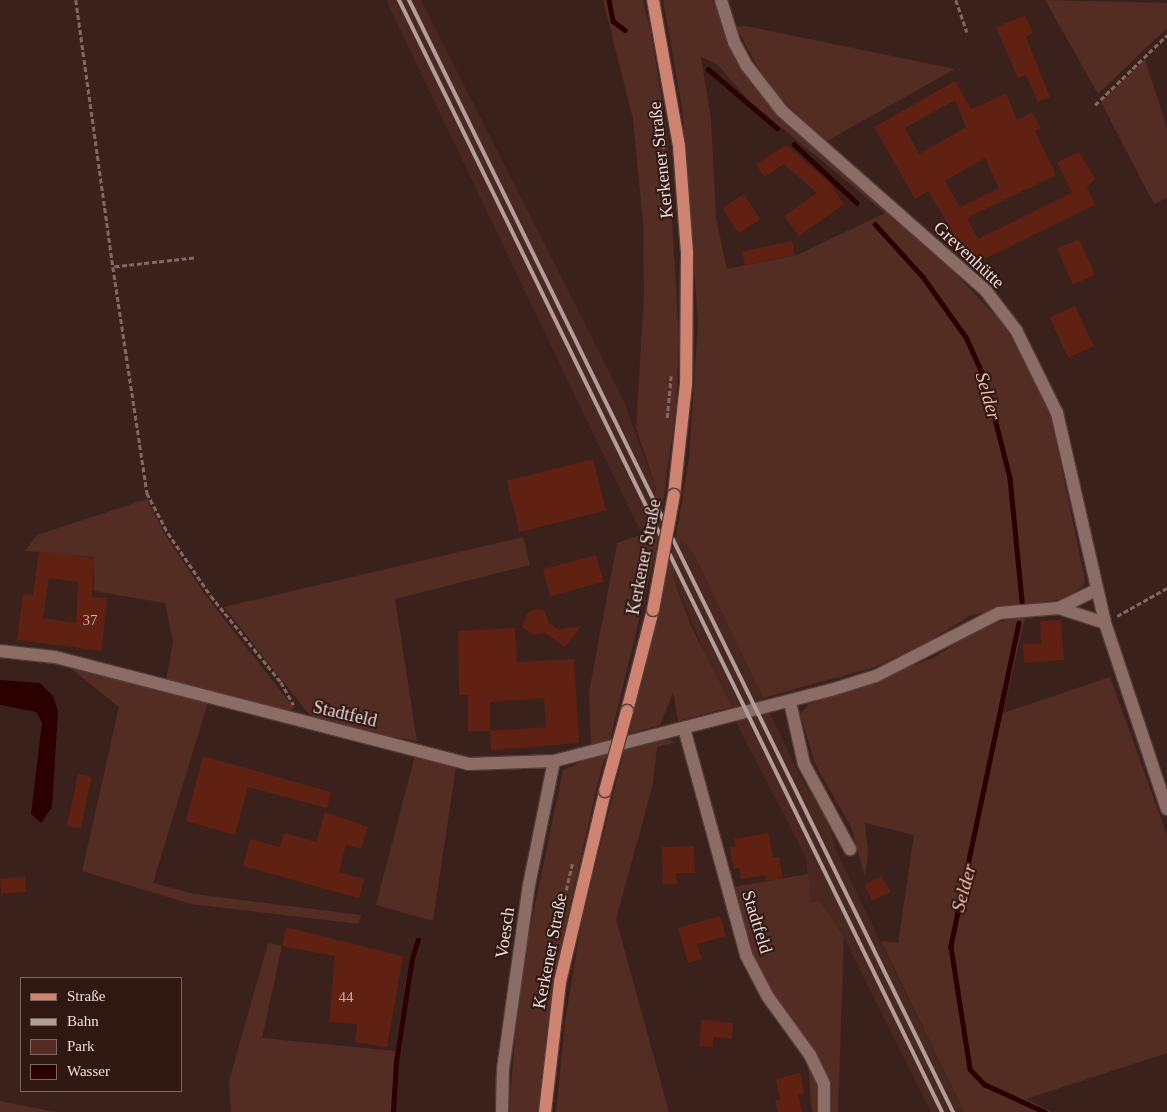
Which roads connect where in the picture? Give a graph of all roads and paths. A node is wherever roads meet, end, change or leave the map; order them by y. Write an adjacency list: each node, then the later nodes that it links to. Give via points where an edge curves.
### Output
1 (76, 0): 11 (path)
2 (654, 0): 26 (main road, Kerkener Straße, bridge, via 679,146 687,254 686,384 674,495 653,610 605,791 560,982)
3 (721, 0): 15 (street, Grevenhütte, via 734,42 747,66 782,111 986,291 1016,330 1057,413)
4 (956, 0): 5 (path)
5 (967, 32)
6 (1167, 34): 7 (path)
7 (1095, 105)
8 (663, 137): 9 (path)
9 (666, 165)
10 (194, 258): 11 (path)
11 (113, 268): 20 (path, via 147,493 168,533 211,596 281,682)
12 (671, 373): 13 (path)
13 (667, 422)
14 (1167, 588): 17 (path)
15 (1096, 590): 16 (street, Stadtfeld); 17 (street, Grevenhütte)
16 (1059, 608): 17 (street, Stadtfeld); 19 (street, Stadtfeld, via 999,613 876,676)
17 (1105, 623): 23 (street, Grevenhütte)
18 (0, 651): 20 (street, Stadtfeld, via 55,656)
19 (790, 702): 21 (street, Stadtfeld); 24 (street, via 804,764)
20 (305, 724): 22 (street, Stadtfeld, via 468,764)
21 (684, 728): 22 (street, Stadtfeld); 27 (street, Stadtfeld, via 746,956 768,997 813,1062 824,1084)
22 (554, 761): 25 (street, Voesch, via 529,885 503,1070)
23 (1167, 809)
24 (850, 849)
25 (502, 1112)
26 (545, 1112)
27 (824, 1112)

